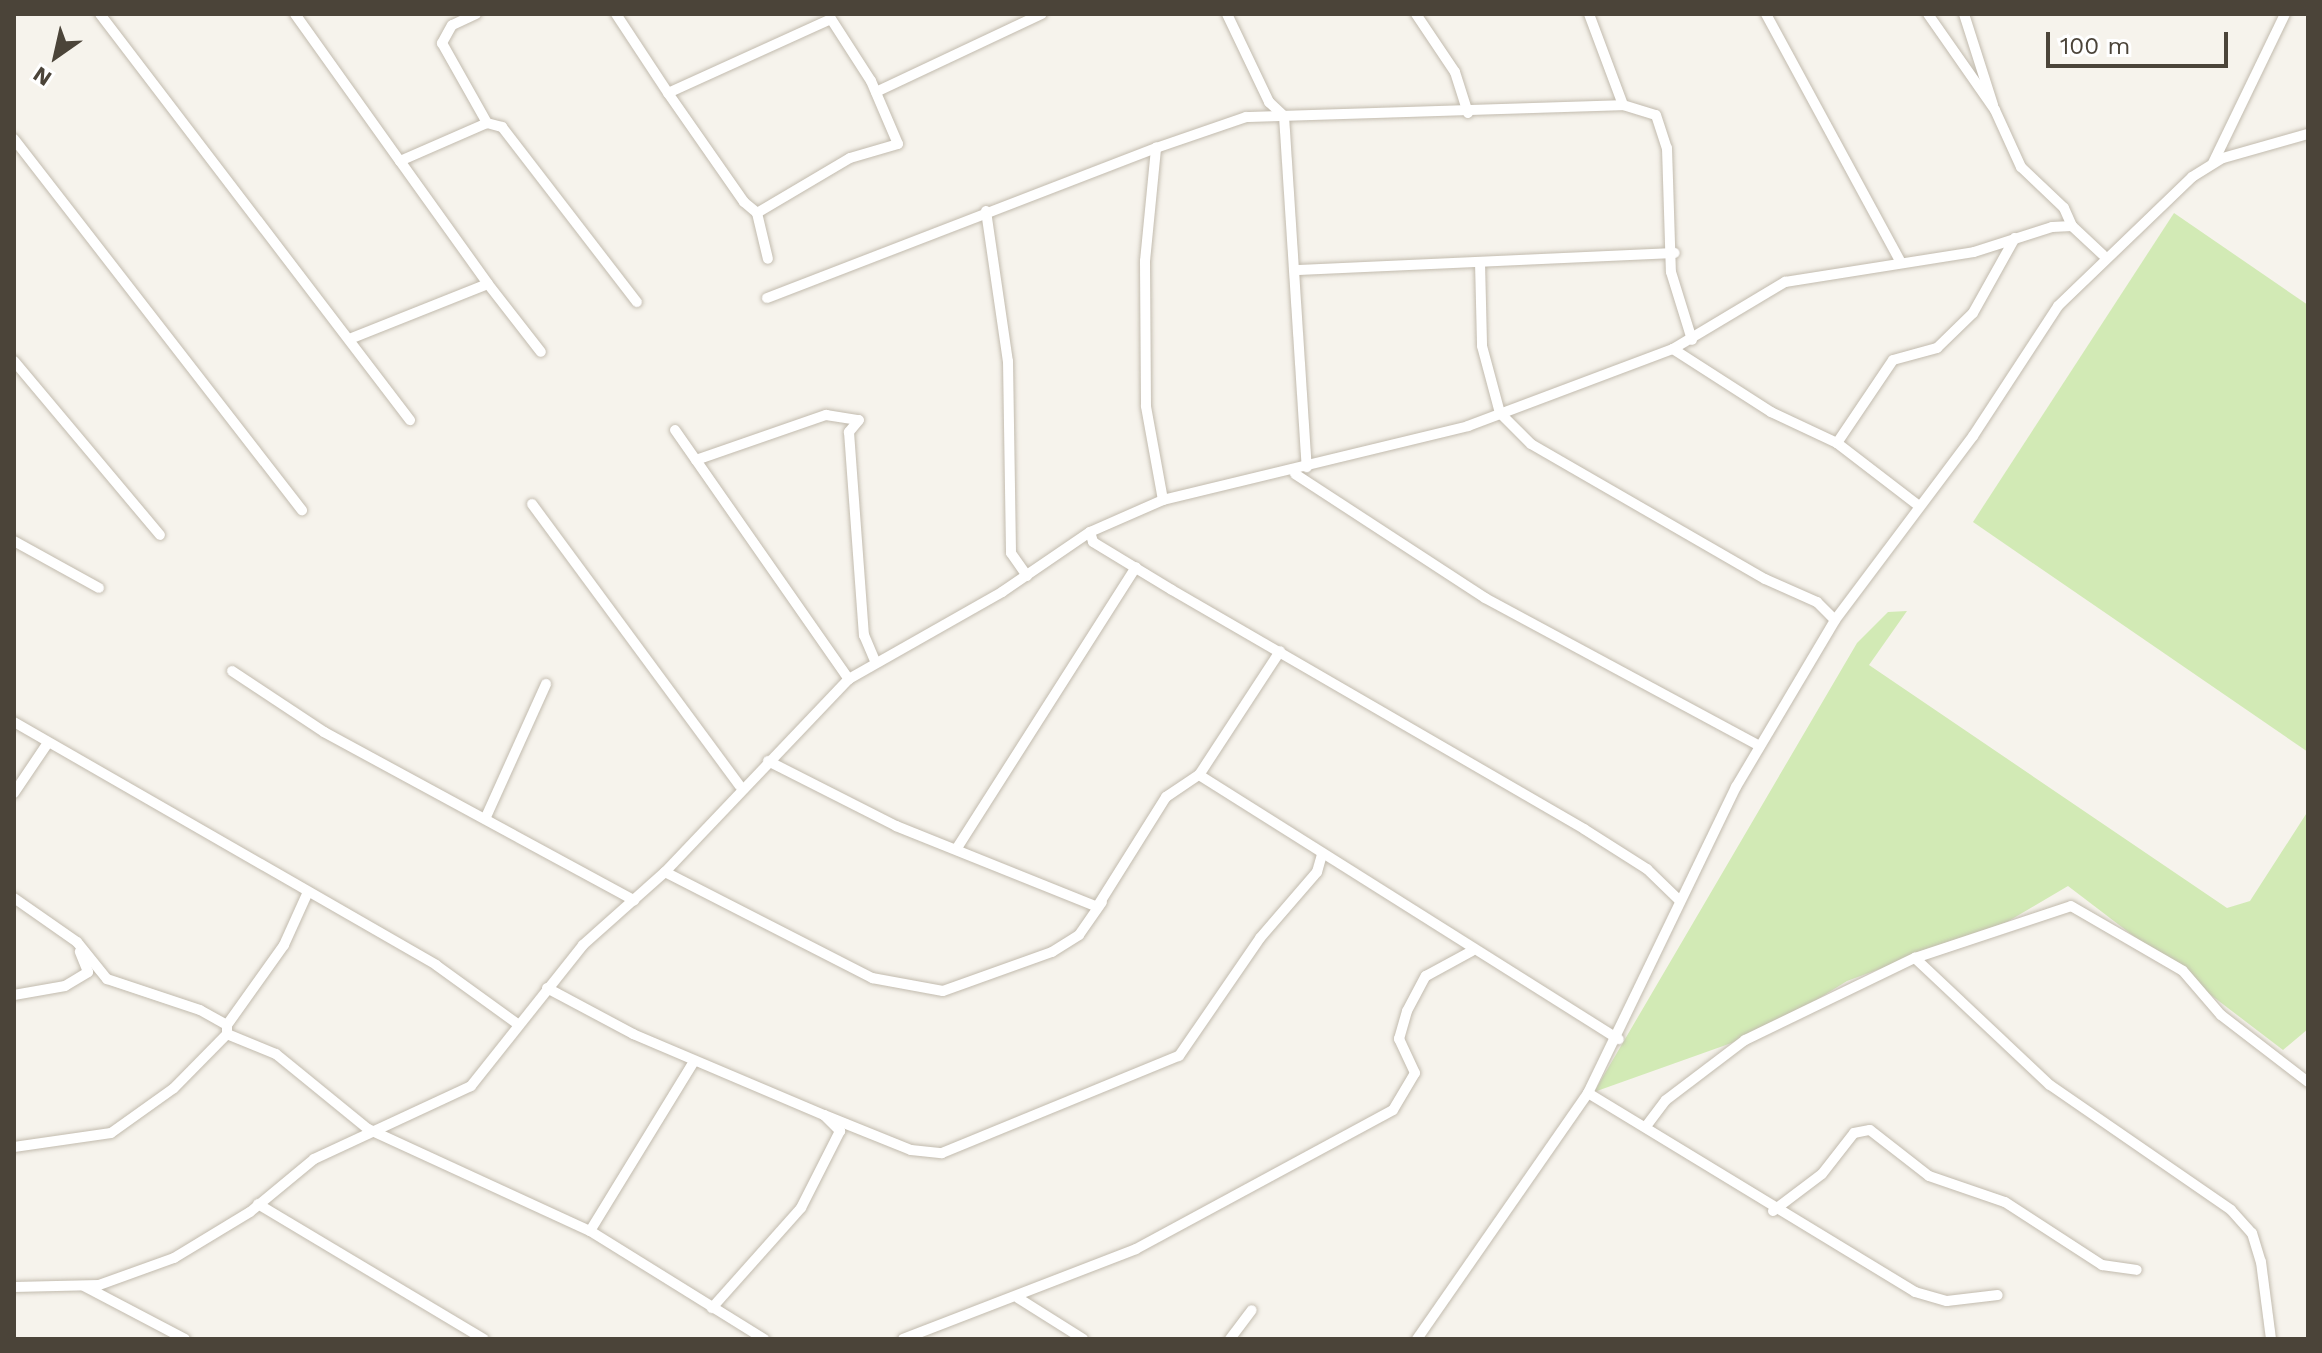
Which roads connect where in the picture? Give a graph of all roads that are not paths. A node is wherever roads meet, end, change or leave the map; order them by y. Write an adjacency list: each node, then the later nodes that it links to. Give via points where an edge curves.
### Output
1 (100, 14): 39 (street)
2 (295, 14): 24 (street)
3 (476, 14): 20 (street, via 452,25 442,43)
4 (616, 14): 15 (street)
5 (1042, 14): 14 (street)
6 (1227, 14): 19 (street, via 1269,102)
7 (1416, 14): 18 (street, via 1455,72)
8 (1589, 14): 16 (street)
9 (1766, 14): 33 (street)
10 (1928, 14): 17 (street)
11 (1964, 14): 17 (street)
12 (2285, 14): 25 (street)
13 (830, 17): 14 (street); 15 (street)
14 (876, 92): 27 (street, via 898,144 850,158)
15 (668, 93): 27 (street)
16 (1623, 105): 18 (street); 30 (street, via 1656,115 1672,169)
17 (1995, 110): 28 (street, via 2021,167 2064,208)
18 (1468, 113): 19 (street)
19 (1284, 116): 23 (street, via 1246,117); 35 (street)
20 (487, 123): 24 (street); 38 (street, via 502,127)
21 (2308, 134): 25 (street)
22 (14, 139): 54 (street)
23 (1156, 148): 26 (street); 51 (street, via 1145,261 1146,406)
24 (400, 161): 36 (street)
25 (2213, 163): 31 (street)
26 (986, 211): 37 (street); 59 (street, via 1008,361 1011,553)
27 (757, 213): 32 (street)
28 (2072, 226): 29 (street); 31 (street)
29 (2015, 238): 33 (street, via 1974,252); 47 (street, via 1973,313 1937,348 1893,360)
30 (1675, 253): 34 (street); 40 (street, via 1671,272)
31 (2103, 255): 53 (street, via 2058,306)
32 (768, 259)
33 (1900, 261): 40 (street, via 1785,282)
34 (1480, 262): 35 (street); 44 (street, via 1482,346)
35 (1298, 270): 49 (street)
36 (488, 284): 39 (street); 42 (street)
37 (767, 298)
38 (637, 302)
39 (352, 338): 45 (street)
40 (1692, 340): 41 (street)
41 (1673, 349): 44 (street); 47 (street, via 1771,412)
42 (541, 352)
43 (14, 361): 56 (street)
44 (1500, 413): 49 (street); 61 (street, via 1531,444 1765,579 1817,602)
45 (410, 420)
46 (675, 430): 48 (street)
47 (1837, 443): 53 (street)
48 (696, 460): 63 (street, via 826,415 859,420 849,432 864,635); 65 (street)
49 (1307, 467): 50 (street)
50 (1295, 474): 51 (street); 69 (street, via 1485,598)
51 (1163, 500): 55 (street)
52 (532, 504): 72 (street)
53 (1919, 506): 61 (street)
54 (302, 510)
55 (1090, 532): 58 (street, via 1093,542); 59 (street)
56 (160, 535)
57 (14, 541): 60 (street)
58 (1136, 567): 62 (street); 75 (street)
59 (1027, 576): 63 (street)
60 (99, 588)
61 (1835, 620): 69 (street)
62 (1280, 651): 71 (street); 82 (street, via 1597,837)
63 (876, 663): 65 (street)
64 (232, 671): 74 (street, via 324,732)
65 (849, 679): 70 (street)
66 (546, 684): 74 (street)
67 (14, 722): 68 (street)
68 (47, 744): 73 (street); 78 (street)
69 (1760, 746): 82 (street)
70 (768, 761): 72 (street); 75 (street, via 830,797)
71 (1199, 775): 76 (street); 79 (street, via 1166,797)
72 (740, 786): 77 (street)
73 (14, 793)
74 (486, 817): 81 (street)
75 (957, 848): 79 (street, via 1097,907)
76 (1322, 855): 84 (street); 96 (street, via 1317,872 1260,938 1179,1056 942,1153 911,1150)
77 (665, 872): 79 (street, via 872,978 943,991 1052,952 1079,935); 81 (street)
78 (307, 894): 90 (street, via 436,965); 91 (street, via 284,945)
79 (1106, 895)
80 (14, 898): 83 (street)
81 (634, 900): 88 (street)
82 (1680, 901): 92 (street)
83 (77, 942): 86 (street); 87 (street)
84 (1472, 951): 92 (street); 107 (street, via 1426,976 1407,1011 1399,1039 1415,1073 1393,1110 1136,1249)
85 (1915, 958): 94 (street, via 2071,906 2183,971 2221,1015); 97 (street, via 1745,1040 1666,1100); 117 (street, via 2050,1085 2231,1210 2252,1233 2261,1262)
86 (88, 972): 87 (street); 89 (street, via 65,986)
87 (107, 979): 91 (street)
88 (547, 988): 90 (street); 93 (street)
89 (14, 995)
90 (516, 1023): 98 (street, via 471,1086)
91 (227, 1030): 98 (street, via 276,1054); 99 (street, via 174,1088 111,1133)
92 (1619, 1039): 95 (street)
93 (694, 1061): 96 (street); 102 (street)
94 (2308, 1082)
95 (1588, 1093): 97 (street); 116 (street)
96 (824, 1115): 108 (street, via 838,1139 801,1208)
97 (1647, 1125): 101 (street)
98 (368, 1129): 100 (street, via 314,1159); 102 (street)
99 (14, 1147)
100 (258, 1204): 104 (street, via 174,1258); 111 (street)
101 (1773, 1211): 103 (street, via 1822,1174 1854,1133 1870,1130 1929,1176 2005,1202 2102,1265); 106 (street, via 1915,1292 1947,1301)
102 (590, 1231): 108 (street)
103 (2137, 1270)
104 (83, 1286): 105 (street); 110 (street)
105 (14, 1287)
106 (1998, 1295)
107 (1018, 1298): 113 (street); 114 (street)
108 (712, 1308): 112 (street)
109 (1252, 1310): 115 (street)
110 (185, 1339)
111 (484, 1339)
112 (764, 1339)
113 (903, 1339)
114 (1083, 1339)
115 (1230, 1339)
116 (1417, 1339)
117 (2271, 1339)

